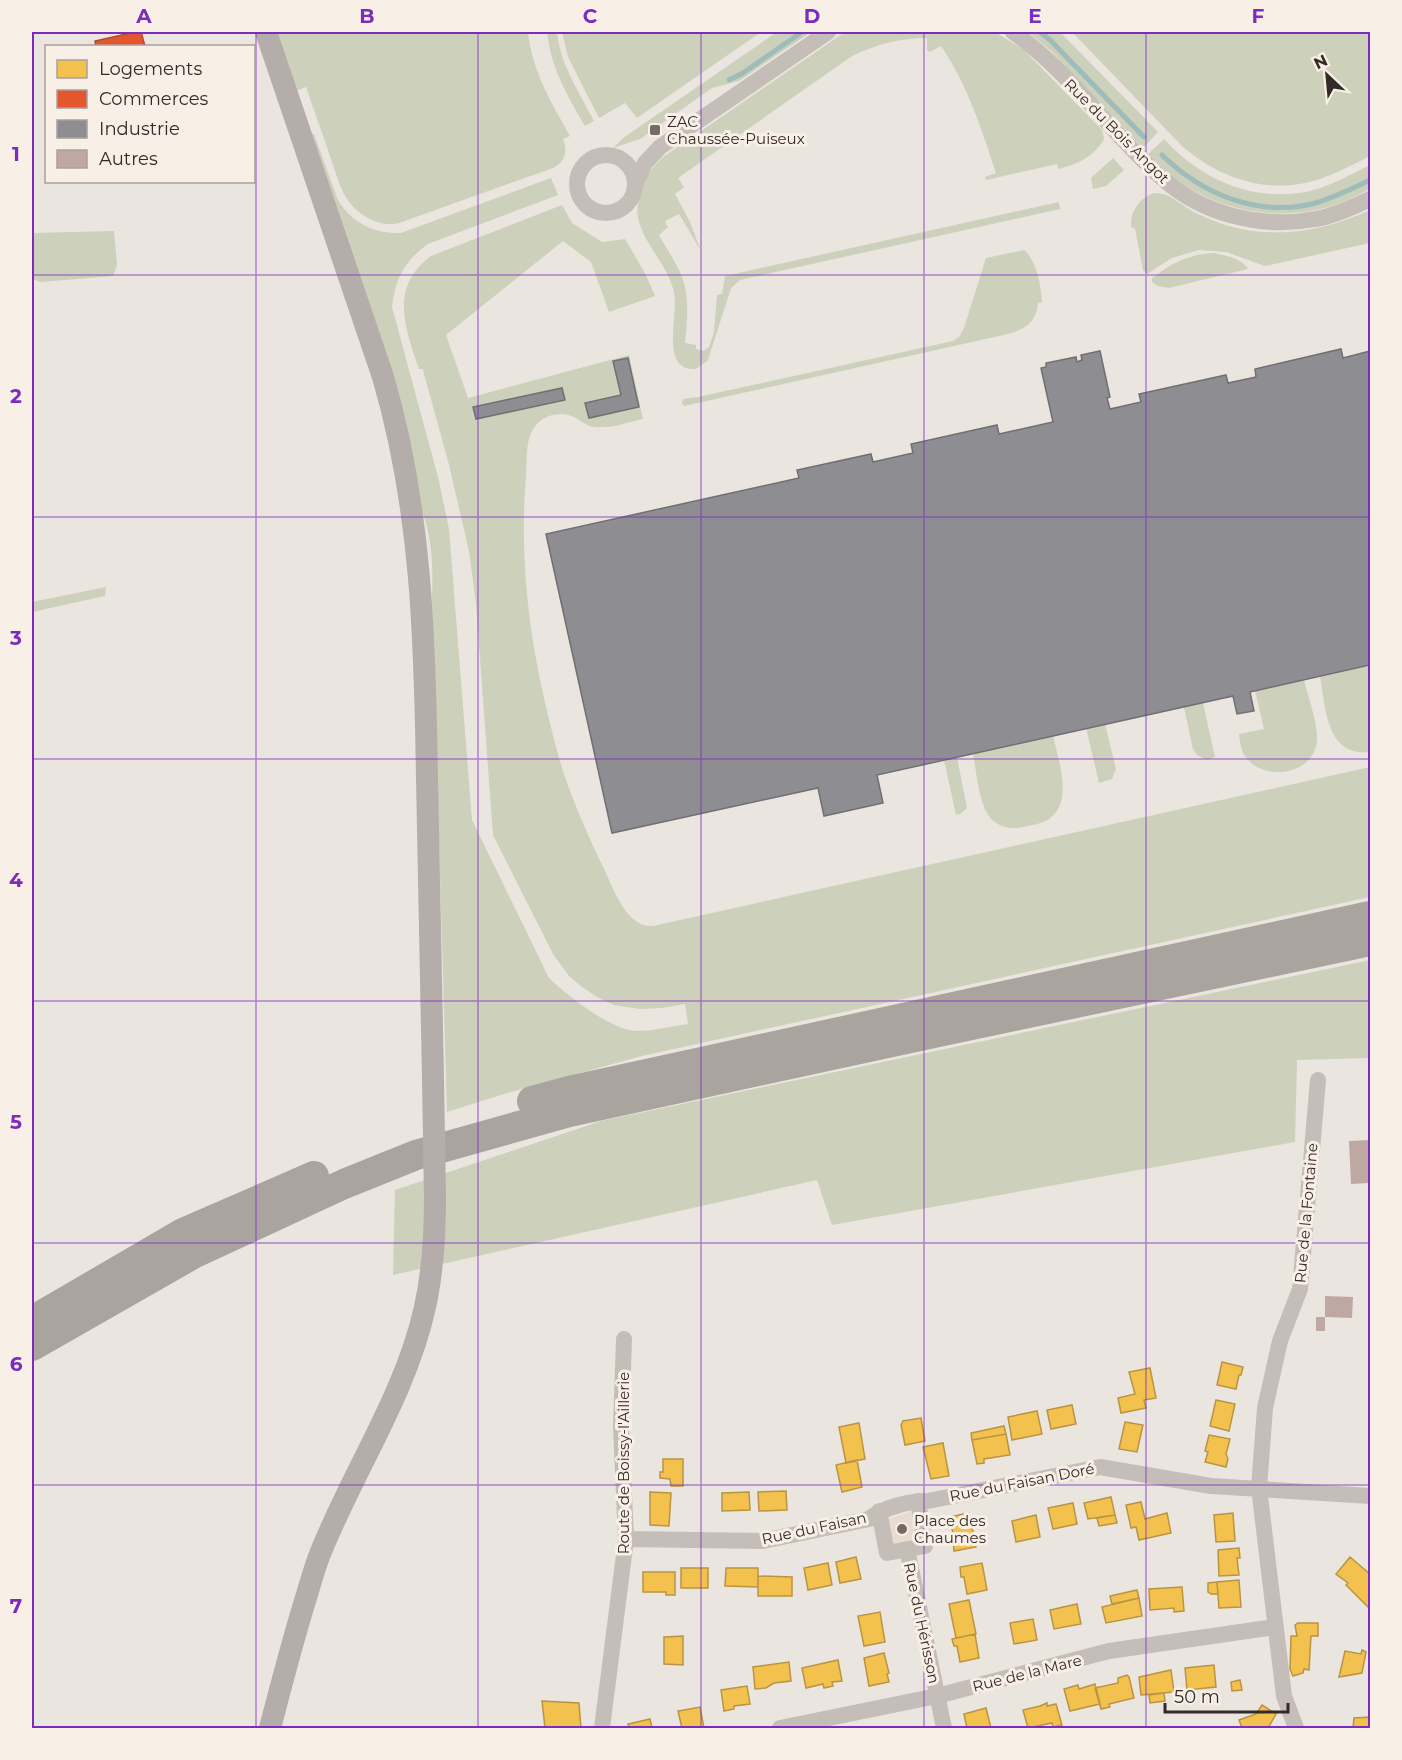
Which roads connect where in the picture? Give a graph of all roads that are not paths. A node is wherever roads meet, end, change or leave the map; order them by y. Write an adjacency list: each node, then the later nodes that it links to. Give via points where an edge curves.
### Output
1 (266, 32): 23 (main road, bridge, via 394,414 416,542 425,642 435,1198 434,1246 417,1335 399,1384 319,1557)
2 (828, 32): 4 (street)
3 (1013, 32): 7 (street, Rue du Bois Angot, via 1044,57 1163,180 1198,203 1243,219 1279,223 1317,219)
4 (660, 147): 5 (street, via 635,156); 6 (street, via 645,163)
5 (614, 155): 6 (street, via 630,167); 6 (street, via 599,155 583,166 577,179 581,198 596,211 615,211 627,203)
6 (635, 185)
7 (1371, 200)
8 (1371, 916): 12 (highway, via 569,1091 415,1135 183,1233)
9 (1371, 941): 11 (highway, via 569,1112 416,1155)
10 (1318, 1080): 16 (street, Rue de la Fontaine, via 1300,1289 1281,1341 1265,1408)
11 (193, 1254): 14 (highway); 15 (highway)
12 (32, 1320)
13 (624, 1339): 20 (street, Route de Boissy-l'Aillerie, via 621,1426)
14 (32, 1346)
15 (32, 1359)
16 (1259, 1488): 17 (street, Rue du Faisan Doré); 18 (street, Rue du Faisan Doré, via 1211,1486 1100,1467); 22 (street, Rue de la Fontaine)
17 (1371, 1496)
18 (923, 1501): 19 (street, Rue du Faisan); 21 (street, Rue du Hérisson, via 926,1545)
19 (879, 1511): 20 (street, Rue du Faisan, via 869,1519 763,1541); 21 (street, Rue du Hérisson, via 887,1553)
20 (626, 1539): 27 (street, Route de Boissy-l'Aillerie)
21 (907, 1549): 24 (street, Rue du Hérisson)
22 (1275, 1627): 24 (street, Rue de la Mare, via 1109,1651); 30 (street, Rue de la Fontaine, via 1284,1696)
23 (283, 1679): 25 (main road); 26 (main road)
24 (937, 1696): 28 (street, Rue de la Mare); 29 (street, Rue du Hérisson)
25 (270, 1728)
26 (280, 1728)
27 (603, 1728)
28 (780, 1728)
29 (944, 1728)
30 (1296, 1728)

